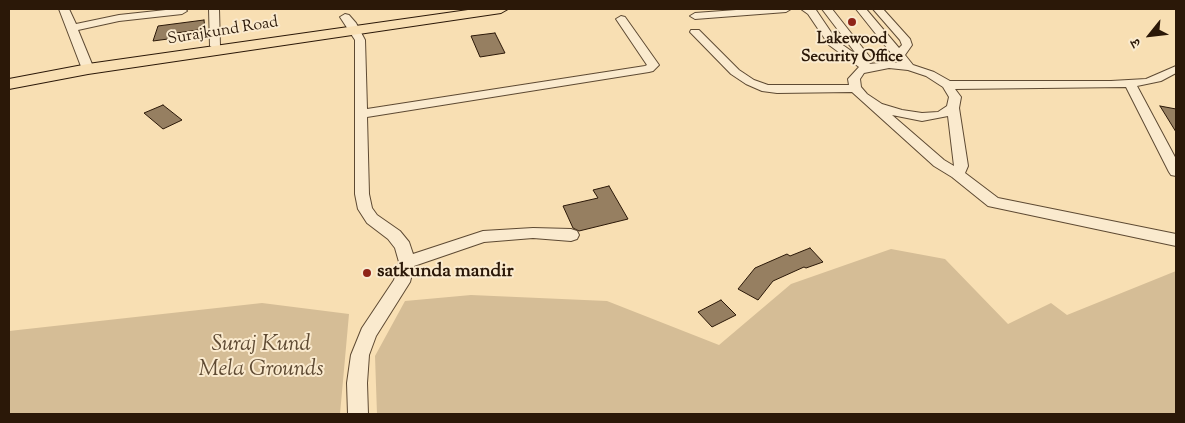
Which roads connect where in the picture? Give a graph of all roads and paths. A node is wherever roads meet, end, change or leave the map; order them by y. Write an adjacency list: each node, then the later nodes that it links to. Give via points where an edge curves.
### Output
1 (64, 9): 15 (street)
2 (214, 9): 19 (street)
3 (468, 9): 14 (main road, Surajkund Road)
4 (502, 9): 14 (main road, Surajkund Road)
5 (786, 9): 12 (street)
6 (806, 9): 17 (street, via 812,12)
7 (827, 9): 18 (street)
8 (861, 9): 21 (street)
9 (878, 9): 21 (street, via 905,39 907,45)
10 (182, 10): 11 (street)
11 (126, 13): 15 (street)
12 (695, 16)
13 (621, 19): 32 (street, via 653,65 649,69)
14 (348, 20): 19 (main road, Surajkund Road); 20 (main road, Surajkund Road); 32 (street, via 360,40)
15 (72, 28): 22 (street)
16 (695, 32): 30 (street, via 736,72 766,88)
17 (833, 43): 18 (street); 23 (street)
18 (853, 43): 23 (street)
19 (215, 46): 20 (main road, Surajkund Road)
20 (192, 52): 22 (main road, Surajkund Road)
21 (900, 55): 24 (street)
22 (88, 67): 26 (main road, Surajkund Road); 27 (main road, Surajkund Road)
23 (869, 67): 24 (street); 30 (street, via 854,79)
24 (909, 67): 29 (street, via 930,74)
25 (1176, 69): 28 (street, via 1157,80)
26 (9, 79)
27 (9, 84)
28 (1130, 84): 29 (street); 33 (street)
29 (947, 85): 31 (street, via 955,96)
30 (859, 93): 31 (street, via 878,108 907,115 941,115); 34 (street, via 939,163)
31 (952, 108): 34 (street, via 961,166)
32 (361, 114): 37 (street, via 365,209 403,246)
33 (1176, 172)
34 (957, 174): 36 (street, via 998,204)
35 (571, 235): 37 (street, via 532,233 483,237)
36 (1176, 240)
37 (408, 262): 38 (street, via 402,282 368,333 360,355)
38 (358, 414)

